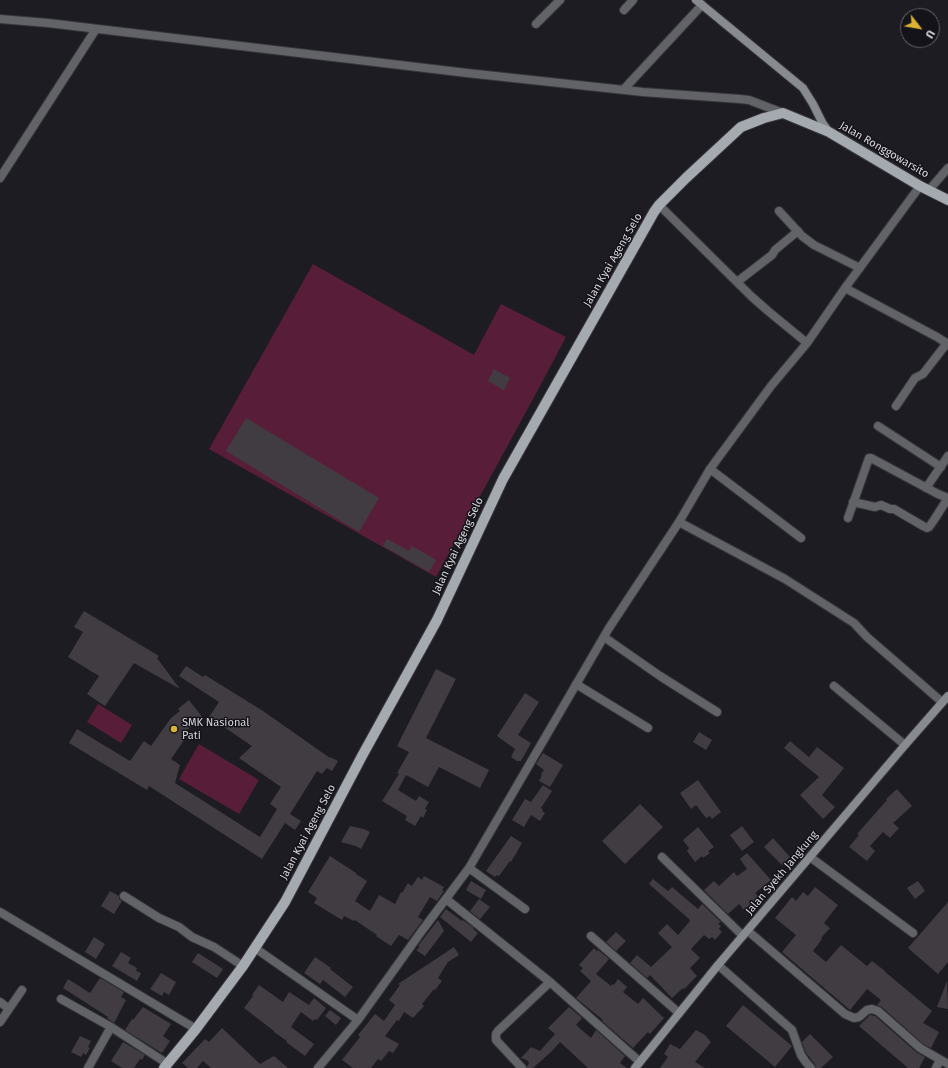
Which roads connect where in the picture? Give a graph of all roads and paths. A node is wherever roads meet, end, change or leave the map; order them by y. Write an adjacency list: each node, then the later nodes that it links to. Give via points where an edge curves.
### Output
1 (560, 0): 6 (street)
2 (633, 0): 4 (street)
3 (699, 2): 8 (street); 10 (main road, via 803,88)
4 (624, 10)
5 (0, 19): 7 (street)
6 (536, 24)
7 (96, 29): 8 (street); 12 (street)
8 (624, 89): 9 (street, via 748,100)
9 (783, 113): 10 (main road); 15 (main road, Jalan Kyai Ageng Selo, via 741,127)
10 (829, 132): 13 (main road, Jalan Ronggowarsito)
11 (948, 168): 13 (street)
12 (0, 178)
13 (924, 188): 14 (main road, Jalan Ronggowarsito); 18 (street)
14 (948, 200)
15 (659, 205): 19 (street); 51 (main road, Jalan Kyai Ageng Selo, via 503,479 437,620 285,902)
16 (779, 211): 17 (street)
17 (798, 231): 18 (street, via 814,245); 19 (street)
18 (860, 268): 20 (street)
19 (737, 282): 21 (street)
20 (845, 288): 21 (street); 22 (street)
21 (807, 343): 27 (street, via 753,409)
22 (947, 344): 23 (street, via 923,374 915,378)
23 (896, 406)
24 (878, 426): 26 (street)
25 (948, 456): 26 (street)
26 (941, 467): 28 (street)
27 (710, 469): 32 (street); 33 (street)
28 (926, 488): 29 (street); 30 (street, via 869,458)
29 (948, 498): 30 (street, via 927,528 894,509)
30 (853, 502): 31 (street)
31 (848, 518)
32 (679, 522): 34 (street); 37 (street, via 785,579 854,623 867,637)
33 (801, 538)
34 (604, 637): 35 (street); 38 (street)
35 (576, 684): 39 (street); 43 (street)
36 (834, 686): 40 (street)
37 (946, 701): 40 (main road, Jalan Syekh Jangkung)
38 (717, 712)
39 (648, 728)
40 (905, 744): 42 (main road, Jalan Syekh Jangkung)
41 (662, 857): 49 (street)
42 (810, 857): 48 (street); 49 (main road, Jalan Syekh Jangkung)
43 (469, 868): 45 (street); 46 (street)
44 (124, 896): 53 (street)
45 (446, 899): 54 (street); 60 (street)
46 (525, 909)
47 (0, 912): 63 (street)
48 (913, 933)
49 (745, 934): 52 (main road, Jalan Syekh Jangkung); 64 (street, via 845,1014 854,1018 867,1010 878,1011 920,1048)
50 (591, 936): 59 (street)
51 (255, 948): 53 (main road, Jalan Kyai Ageng Selo); 60 (street)
52 (718, 965): 59 (main road, Jalan Syekh Jangkung); 71 (street, via 792,1030 801,1055)
53 (243, 966): 63 (main road, Jalan Kyai Ageng Selo)
54 (550, 982): 66 (street); 70 (street, via 496,1034 496,1040)
55 (22, 990): 58 (street)
56 (62, 999): 62 (street)
57 (0, 1002): 58 (street)
58 (9, 1009): 61 (street)
59 (679, 1014): 66 (main road, Jalan Syekh Jangkung)
60 (358, 1020): 69 (street)
61 (0, 1022)
62 (111, 1027): 67 (street); 68 (street)
63 (196, 1029): 67 (main road, Jalan Kyai Ageng Selo)
64 (940, 1060): 65 (street); 72 (street)
65 (948, 1064)
66 (638, 1065)
67 (166, 1066)
68 (88, 1068)
69 (318, 1068)
70 (522, 1068)
71 (811, 1068)
72 (936, 1068)

